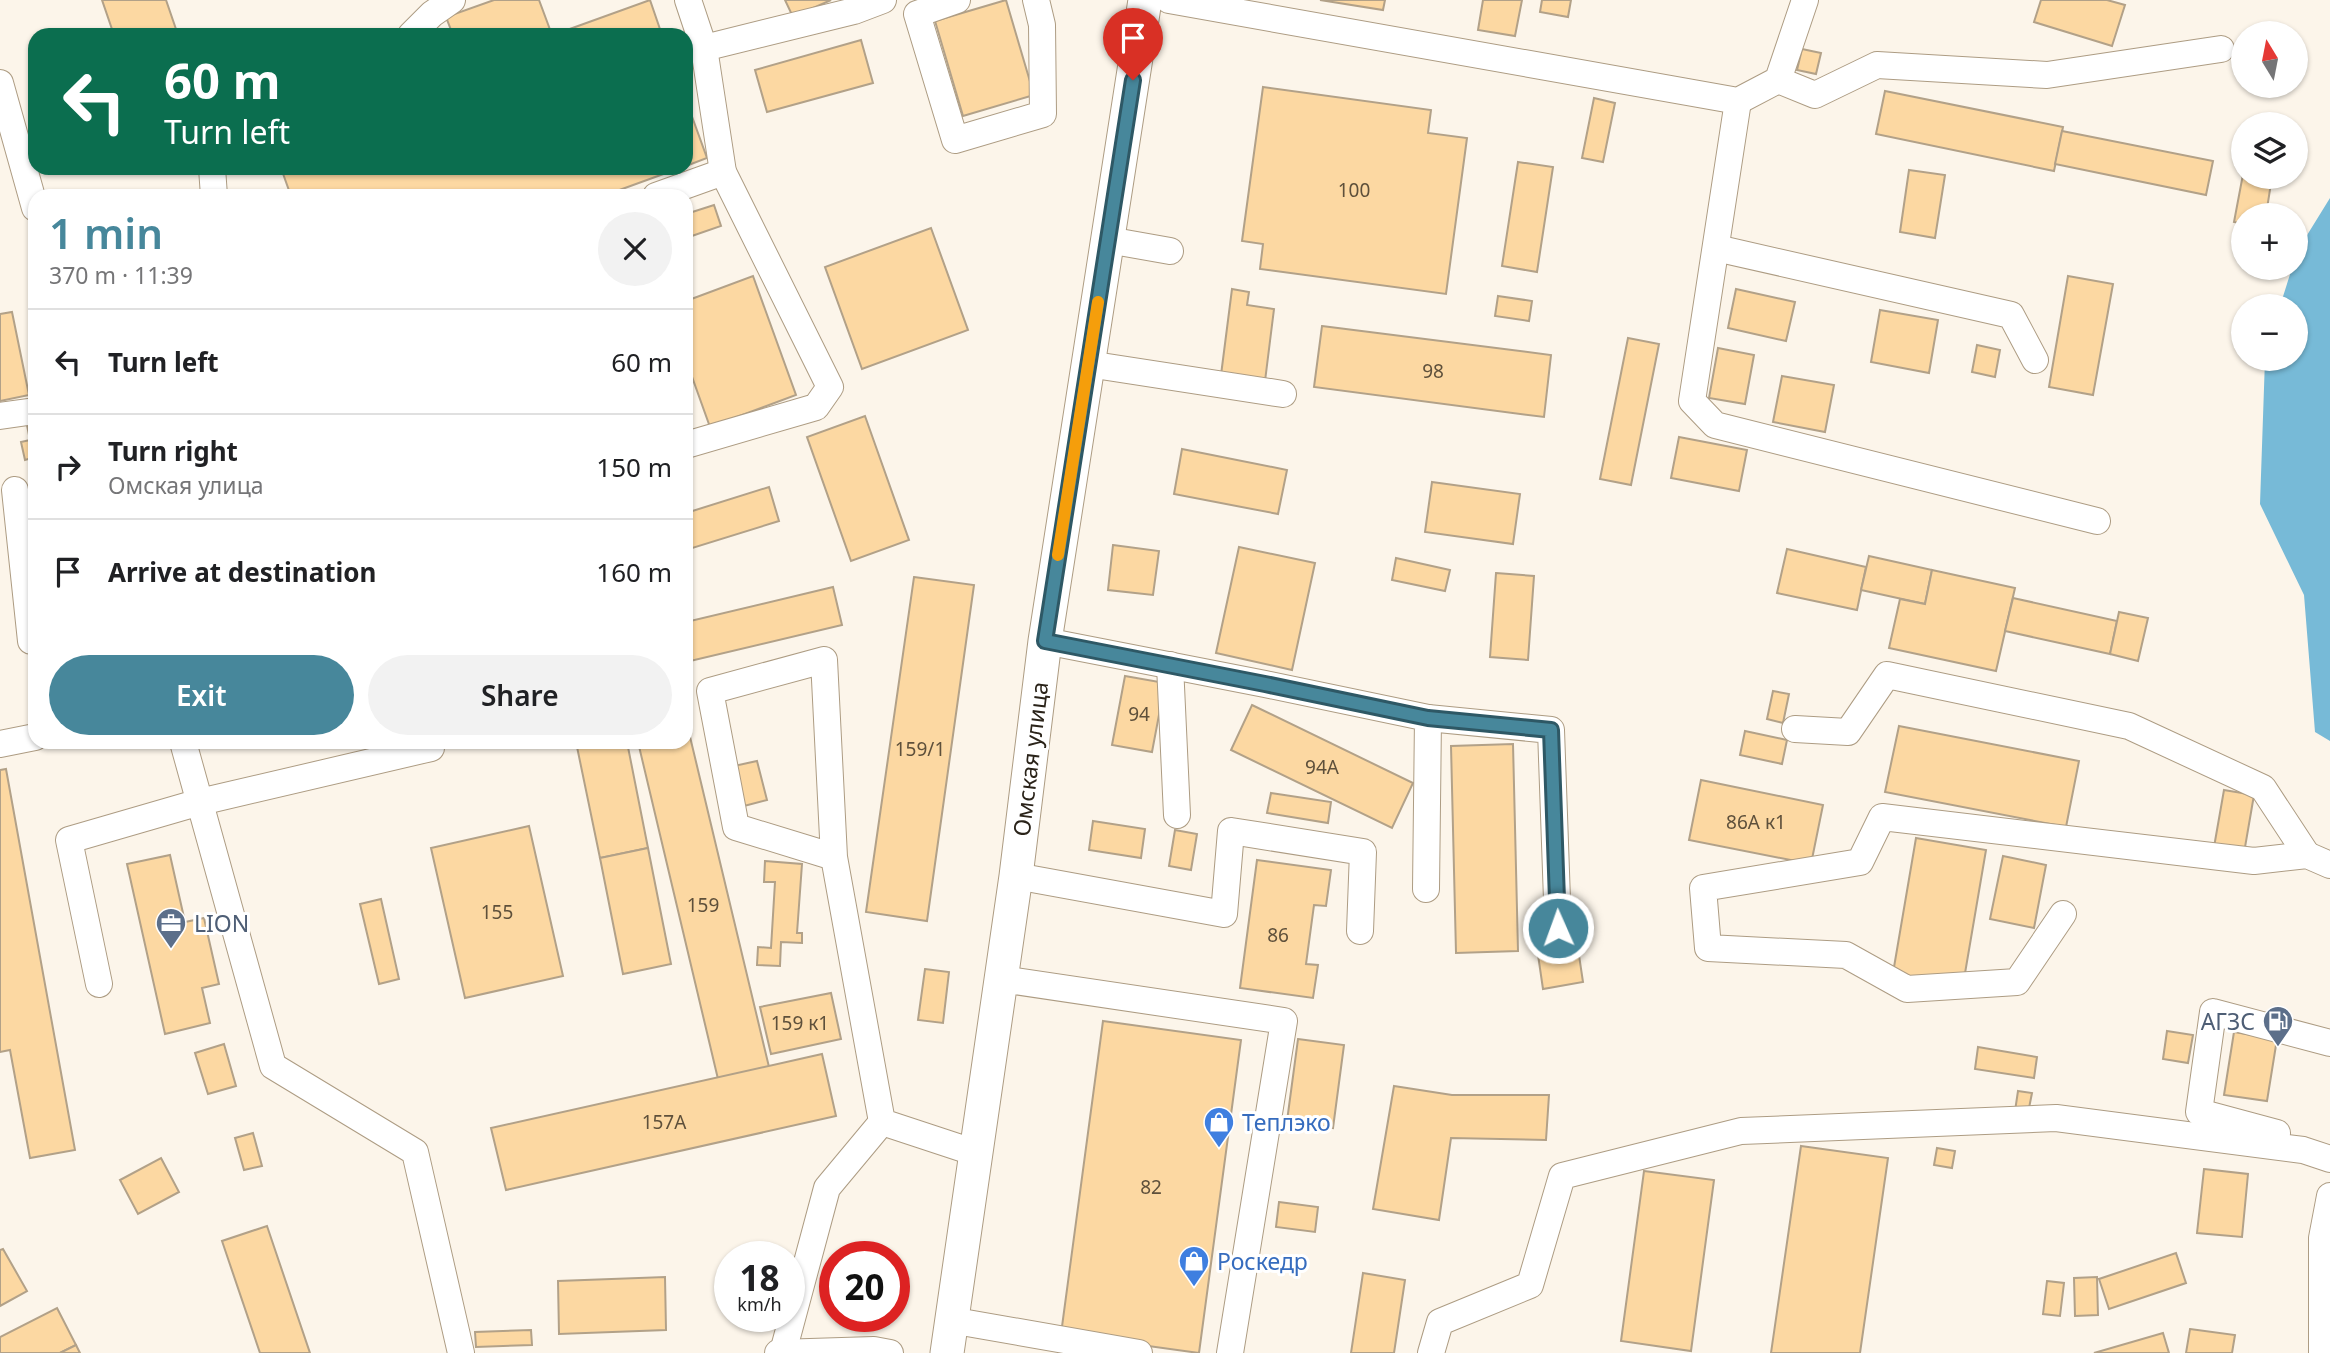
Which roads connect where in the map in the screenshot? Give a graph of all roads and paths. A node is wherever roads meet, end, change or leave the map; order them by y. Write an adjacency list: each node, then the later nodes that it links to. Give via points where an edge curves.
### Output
1 (452, 0): 10 (street)
2 (688, 0): 11 (street)
3 (883, 0): 11 (street)
4 (957, 0): 5 (street, via 917,14 956,140 1043,114 1042,25)
5 (1036, 0)
6 (1145, 0): 19 (main road, Омская улица)
7 (1169, 0): 9 (street)
8 (1805, 0): 13 (street)
9 (1280, 10): 15 (street)
10 (418, 28)
11 (704, 48): 16 (street)
12 (2221, 49): 13 (street, via 2047,75 1877,65 1815,95)
13 (1778, 80): 15 (street)
14 (0, 83): 17 (street)
15 (1738, 101): 20 (street)
16 (723, 172): 18 (street); 27 (street, via 830,387 816,407)
17 (30, 189)
18 (676, 189)
19 (1108, 240): 21 (street); 23 (main road, Омская улица)
20 (1716, 248): 22 (street, via 2011,315); 29 (street, via 1692,401 1715,425)
21 (1170, 251)
22 (2035, 360)
23 (1088, 364): 24 (street); 31 (main road, Омская улица)
24 (1283, 394)
25 (28, 412): 26 (street)
26 (0, 416)
27 (693, 443)
28 (15, 490): 30 (street)
29 (2097, 521)
30 (28, 613)
31 (1045, 641): 32 (street); 43 (main road, Омская улица)
32 (1170, 665): 33 (street); 40 (street)
33 (1428, 718): 44 (street); 46 (street, via 1551,730)
34 (1795, 729): 42 (street, via 1848,732 1887,675 2129,726 2263,788)
35 (28, 738): 36 (street)
36 (0, 744)
37 (185, 749): 39 (street)
38 (427, 749): 39 (street)
39 (200, 803): 49 (street, via 69,840); 59 (street, via 273,1066 415,1152)
40 (1177, 815)
41 (834, 857): 41 (street, via 736,827 710,691 824,660); 51 (street)
42 (2318, 860): 45 (street, via 2254,861 1882,817 1860,862 1703,888 1708,948 1846,955 1907,989 2017,982)
43 (1016, 876): 47 (street, via 1224,914 1231,831 1363,852); 48 (main road, Омская улица)
44 (1426, 889)
45 (2063, 914)
46 (1558, 928)
47 (1360, 931)
48 (1001, 979): 53 (main road, Омская улица); 63 (street, via 1284,1021)
49 (99, 984)
50 (2330, 1043): 52 (street, via 2213,1012 2199,1112)
51 (882, 1122): 53 (street); 57 (street, via 827,1188)
52 (2330, 1148)
53 (976, 1153): 56 (main road, Омская улица)
54 (2330, 1158): 64 (street, via 2303,1150 2056,1118 1741,1131 1562,1176 1530,1285 1440,1322)
55 (2330, 1196): 65 (street, via 2322,1238)
56 (950, 1320): 61 (main road, Омская улица); 62 (street)
57 (781, 1352): 58 (street)
58 (860, 1352): 60 (street)
59 (461, 1353)
60 (890, 1353)
61 (947, 1353)
62 (1139, 1353)
63 (1230, 1353)
64 (1432, 1353)
65 (2322, 1353)

